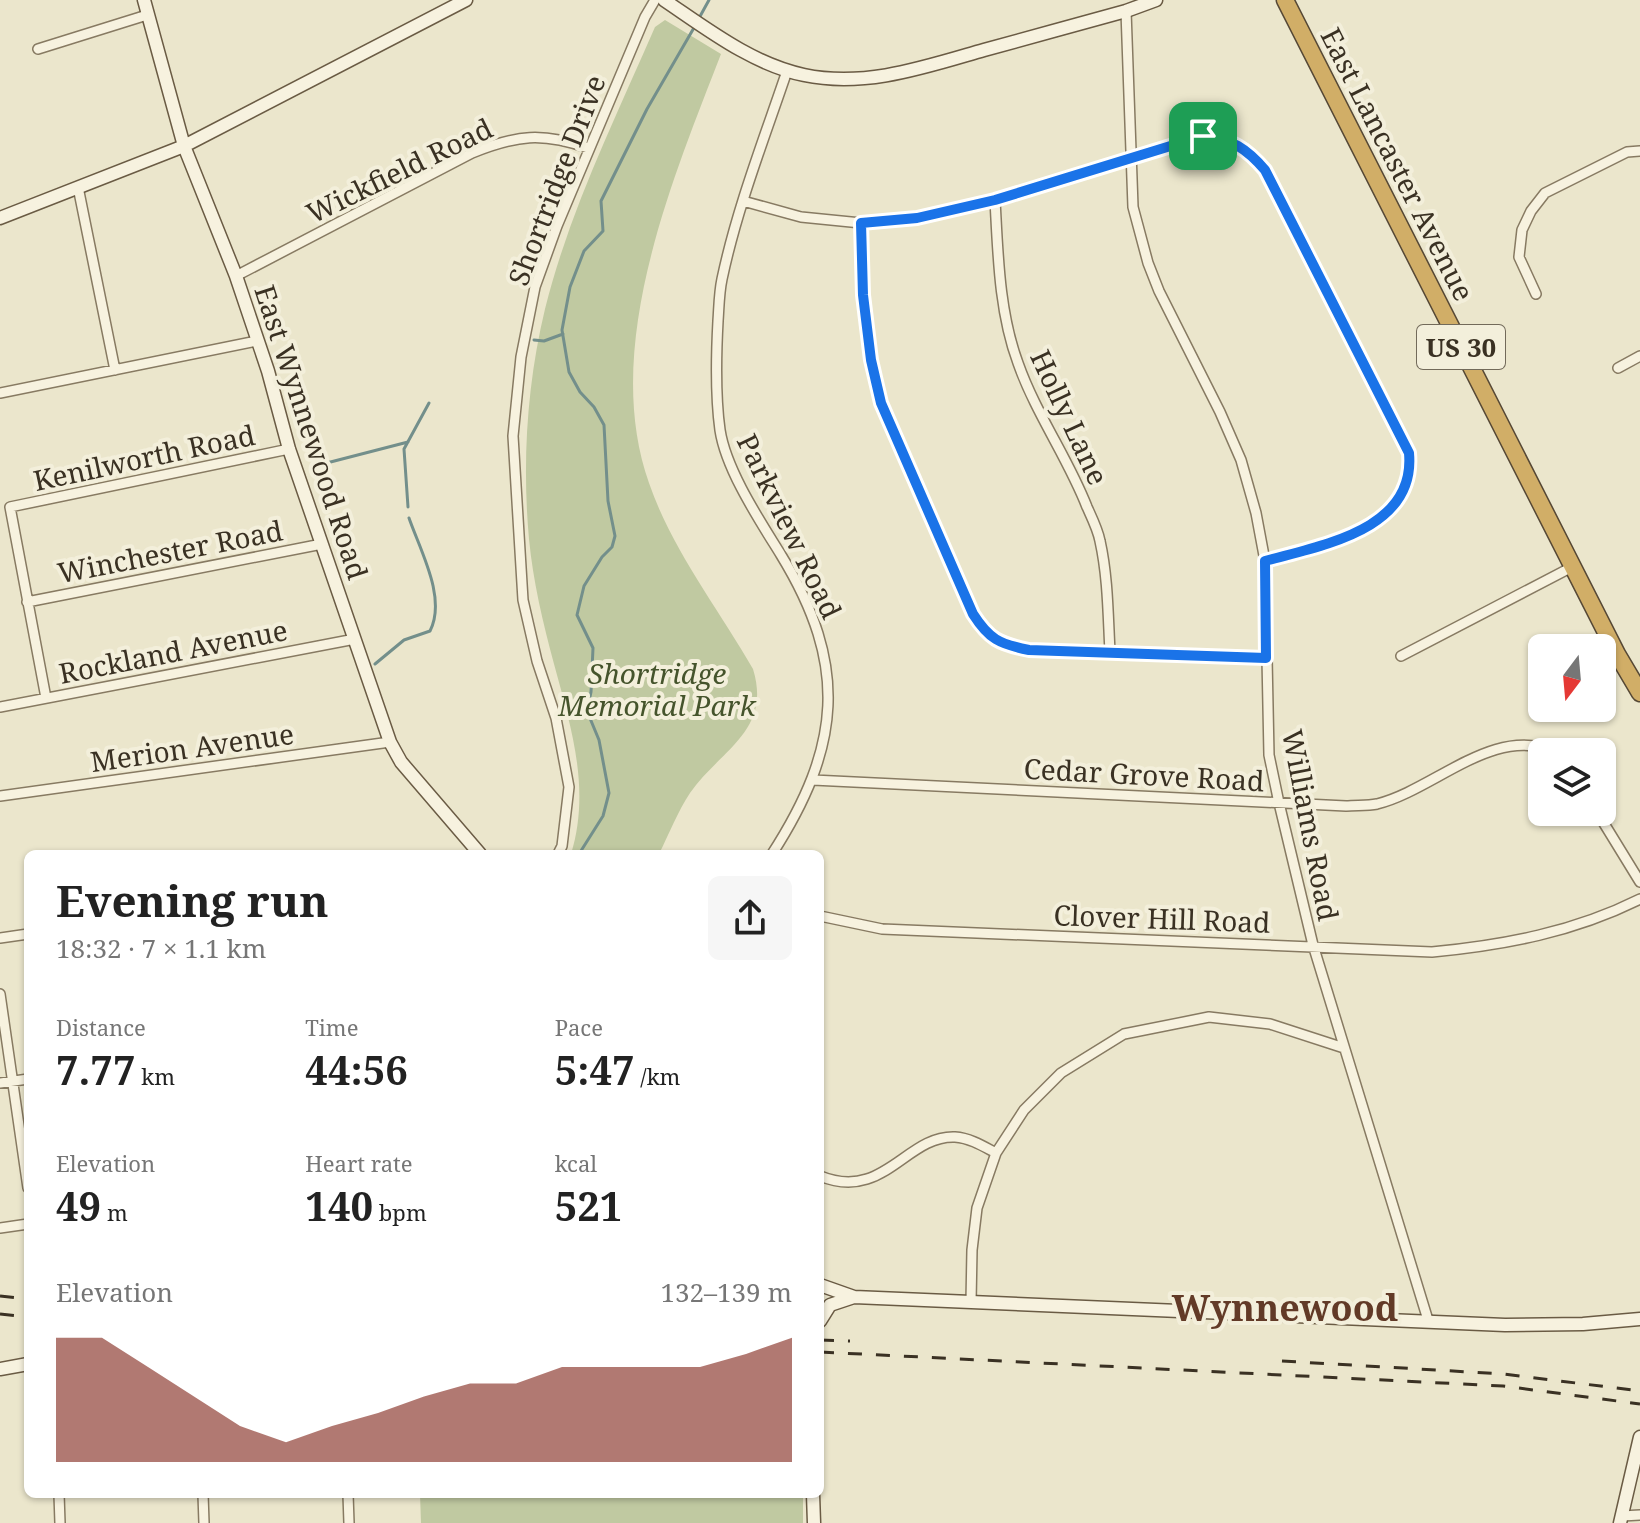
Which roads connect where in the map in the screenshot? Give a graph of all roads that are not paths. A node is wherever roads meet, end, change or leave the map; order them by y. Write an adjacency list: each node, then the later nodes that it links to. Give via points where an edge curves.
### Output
1 (144, 0): 8 (street, East Wynnewood Road)
2 (466, 0): 11 (street)
3 (655, 0): 12 (street, Shortridge Drive)
4 (664, 0): 10 (street, via 749,55)
5 (1156, 0): 7 (street)
6 (1285, 0): 30 (highway, East Lancaster Avenue / US 30)
7 (1126, 11): 10 (street, via 881,77 832,79); 14 (street, Williams Road)
8 (147, 15): 9 (street); 11 (street, East Wynnewood Road)
9 (38, 49)
10 (787, 71): 17 (street, Parkview Road)
11 (184, 146): 15 (street); 20 (street, East Wynnewood Road)
12 (588, 148): 20 (street, Wickfield Road, via 546,137 500,142); 46 (street, Shortridge Drive, via 535,287 513,436 523,600 569,787)
13 (1640, 151): 21 (street, via 1627,152 1545,193 1531,211 1519,257)
14 (1129, 159): 16 (street); 29 (street, Williams Road, via 1133,207 1148,263 1241,460); 29 (street, via 1203,136 1235,142 1250,152 1265,170 1409,453 1408,483 1386,514 1336,541)
15 (78, 187): 18 (street); 25 (street)
16 (995, 200): 19 (street, via 917,218); 33 (street, Holly Lane, via 1005,316 1018,363 1100,539)
17 (743, 201): 19 (street, via 801,217); 41 (street, Parkview Road, via 721,282 716,395 720,435 754,514 805,599 820,638 829,714)
18 (0, 218)
19 (861, 223): 33 (street, via 863,295 881,403 973,614 986,634 1005,645)
20 (236, 276): 22 (street, East Wynnewood Road)
21 (1536, 294)
22 (257, 341): 25 (street); 27 (street, East Wynnewood Road)
23 (1640, 356): 24 (street)
24 (1618, 368)
25 (115, 370): 26 (street)
26 (0, 393)
27 (289, 449): 28 (street, East Wynnewood Road); 31 (street, Kenilworth Road, via 10,507)
28 (322, 544): 31 (street, Winchester Road); 32 (street, East Wynnewood Road)
29 (1265, 561): 35 (street, Williams Road)
30 (1572, 567): 34 (street); 36 (highway, East Lancaster Avenue / US 30)
31 (27, 602): 37 (street, Kenilworth Road)
32 (355, 639): 37 (street, Rockland Avenue); 39 (street, East Wynnewood Road)
33 (1110, 652): 35 (street)
34 (1401, 656)
35 (1266, 658): 43 (street, Williams Road, via 1269,755)
36 (1640, 693)
37 (46, 698): 38 (street, Rockland Avenue)
38 (0, 707)
39 (390, 742): 42 (street, Merion Avenue); 45 (street, East Wynnewood Road)
40 (1528, 744): 43 (street, Cedar Grove Road, via 1504,747 1376,804)
41 (813, 780): 43 (street, Cedar Grove Road); 47 (street, Parkview Road)
42 (0, 796)
43 (1279, 803): 53 (street, Williams Road)
44 (1606, 826): 48 (street)
45 (477, 850)
46 (560, 850)
47 (775, 850)
48 (1640, 882)
49 (1640, 899): 53 (street, Clover Hill Road, via 1565,930 1499,945 1432,952)
50 (824, 917): 53 (street, Clover Hill Road, via 882,929)
51 (24, 935): 52 (street)
52 (0, 938)
53 (1313, 945): 55 (street, Williams Road)
54 (0, 994): 57 (street)
55 (1344, 1048): 59 (street, via 1270,1024 1209,1017 1124,1034 1061,1073 1024,1110); 69 (street, Williams Road)
56 (24, 1080): 57 (street)
57 (12, 1082): 58 (street); 60 (street)
58 (0, 1083)
59 (996, 1153): 61 (street, via 953,1137 935,1141 862,1181); 66 (street, via 977,1208)
60 (24, 1162)
61 (824, 1178)
62 (24, 1225): 63 (street)
63 (0, 1228)
64 (824, 1286): 65 (street)
65 (854, 1297): 66 (street); 67 (street, via 830,1305)
66 (971, 1302): 69 (street)
67 (824, 1315)
68 (1640, 1319): 69 (street, via 1505,1325)
69 (1428, 1320)
70 (24, 1365): 71 (street)
71 (0, 1369)
72 (1640, 1437): 78 (street)
73 (59, 1498): 79 (street)
74 (203, 1498): 80 (street)
75 (348, 1498): 81 (street)
76 (813, 1498): 82 (street)
77 (1640, 1515): 78 (street)
78 (1621, 1519)
79 (60, 1523)
80 (204, 1523)
81 (349, 1523)
82 (814, 1523)

